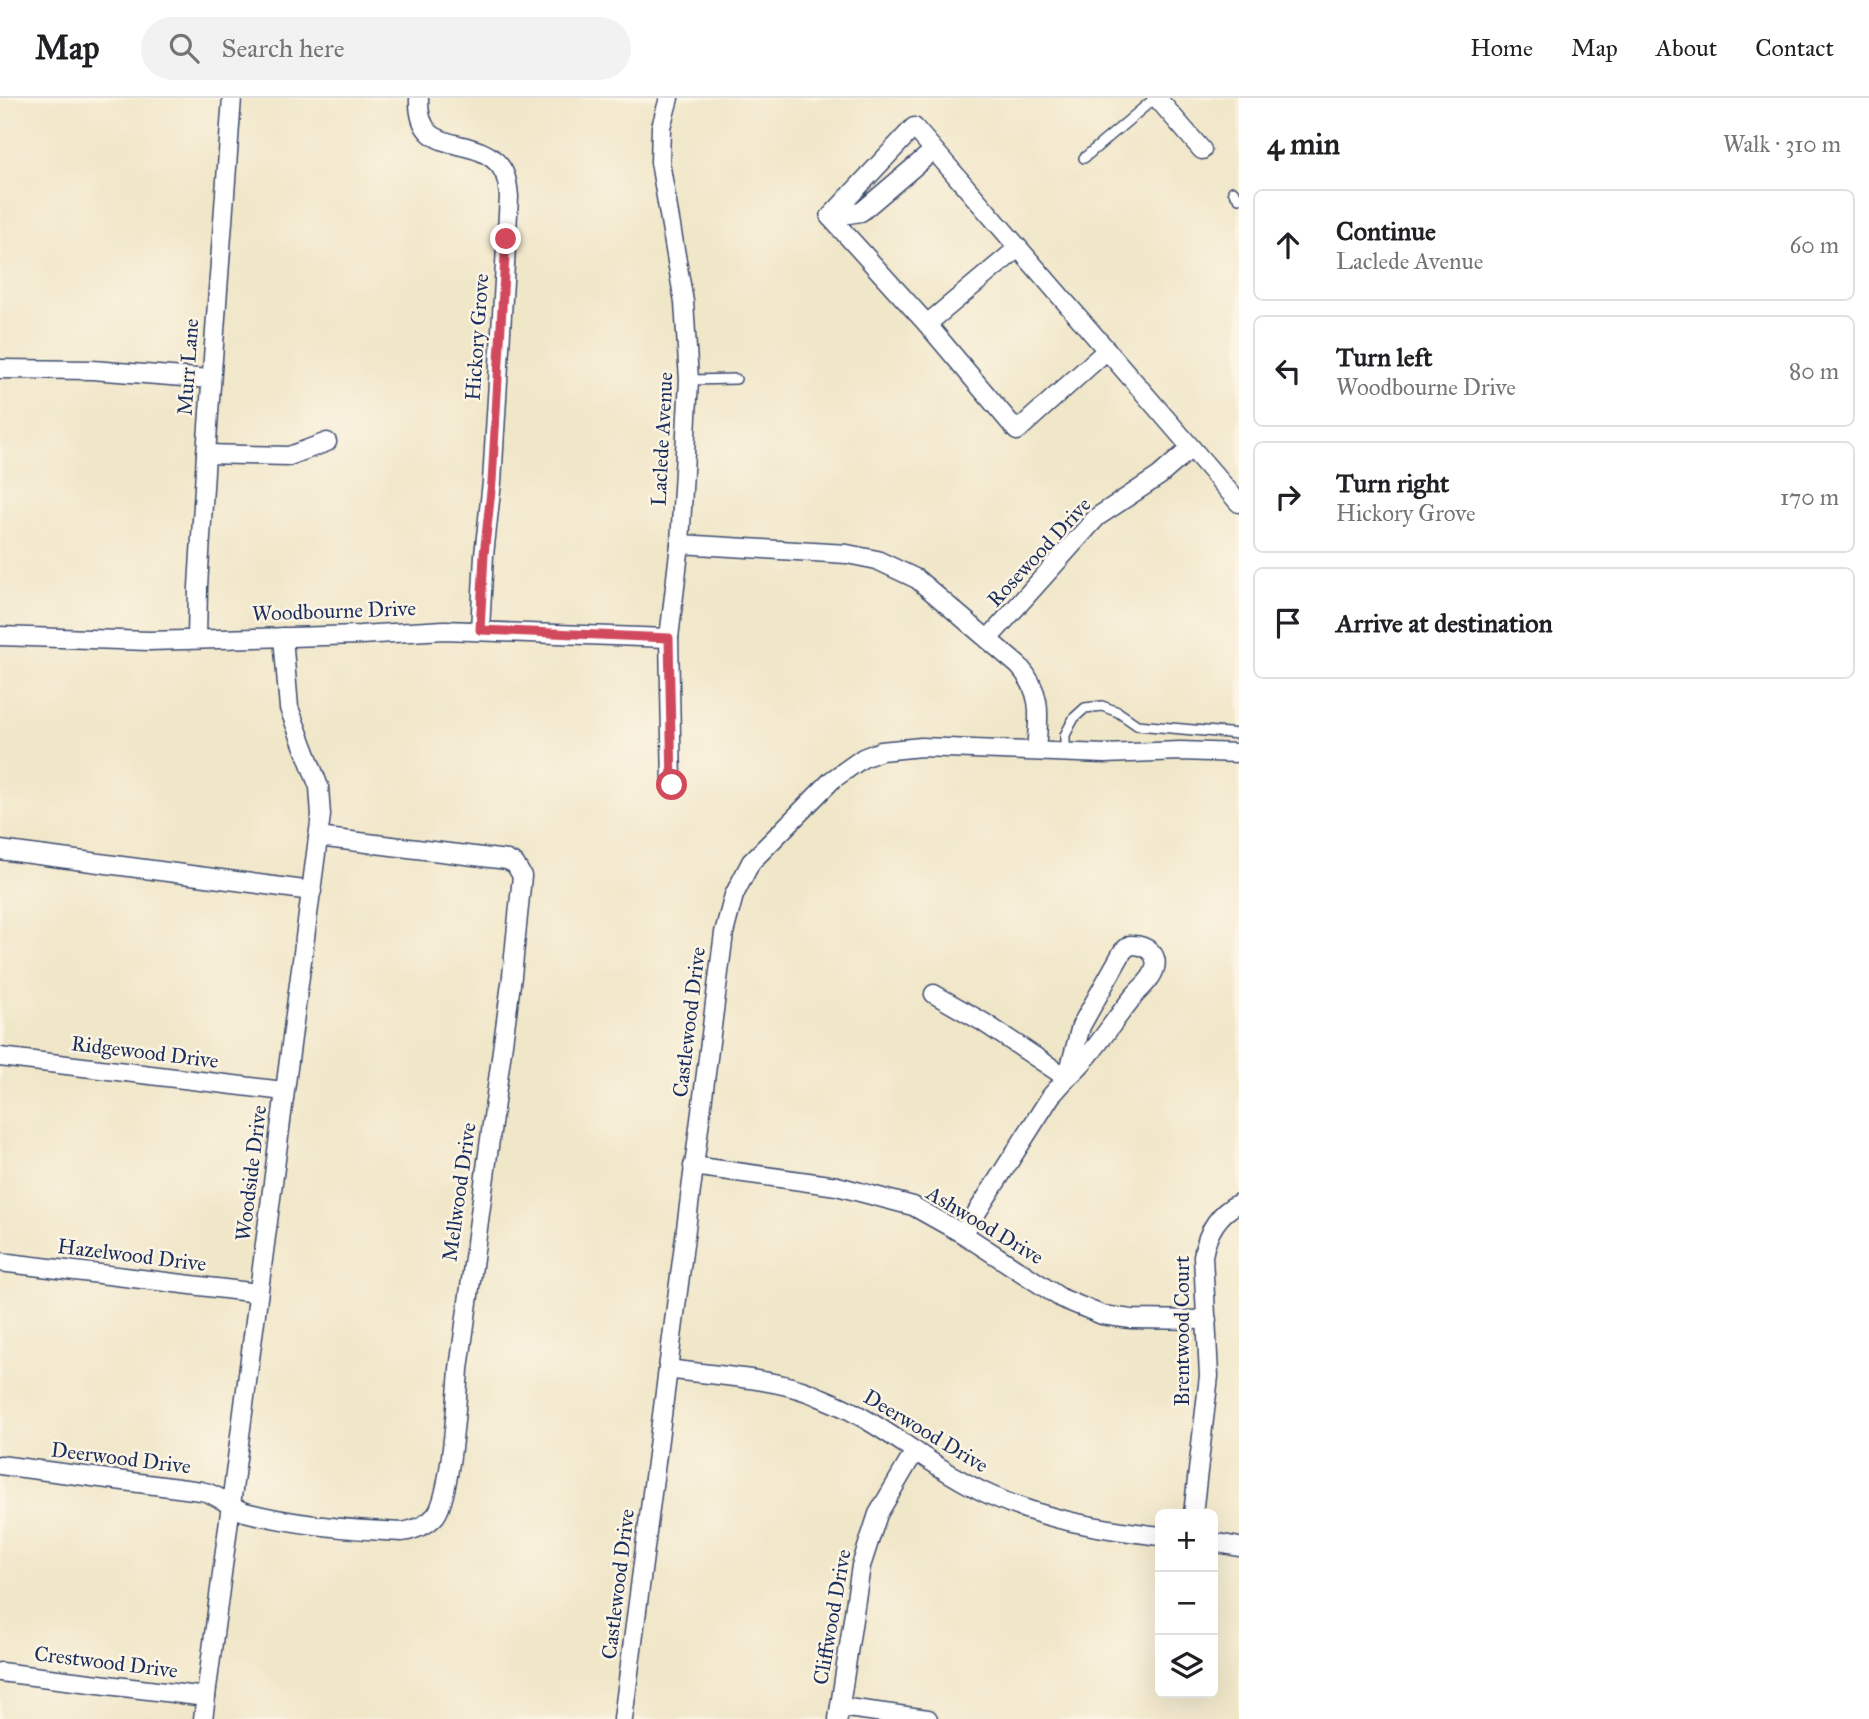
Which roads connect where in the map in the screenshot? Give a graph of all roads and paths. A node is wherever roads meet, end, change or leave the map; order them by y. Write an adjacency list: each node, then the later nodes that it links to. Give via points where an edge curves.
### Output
1 (232, 98): 13 (street, Murr Lane)
2 (419, 98): 21 (street, Hickory Grove, via 420,121 426,130 444,142 491,158 507,181 509,197)
3 (669, 98): 15 (street, Laclede Avenue, via 661,127 660,162 684,302)
4 (1156, 98): 6 (street); 7 (lane)
5 (934, 150): 8 (street, via 861,212); 8 (street, via 914,127); 9 (street)
6 (1202, 150)
7 (1084, 158)
8 (830, 217): 10 (street)
9 (1018, 248): 10 (street); 11 (street)
10 (927, 324): 11 (street, via 1017,431)
11 (1107, 350): 17 (street)
12 (0, 369): 13 (street)
13 (210, 379): 18 (street, Murr Lane)
14 (736, 379): 15 (lane)
15 (689, 380): 20 (street, Laclede Avenue)
16 (327, 442): 18 (street, via 289,456)
17 (1191, 448): 19 (street); 26 (street, Rosewood Drive, via 1159,476 1097,517)
18 (206, 454): 25 (street, Murr Lane)
19 (1239, 503)
20 (680, 544): 24 (street, Laclede Avenue); 26 (street, via 847,554 877,560 917,579)
21 (480, 630): 23 (street, Woodbourne Drive); 24 (street, Woodbourne Drive)
22 (0, 636): 25 (street, Woodbourne Drive)
23 (284, 637): 25 (street, Woodbourne Drive); 32 (street, Woodside Drive, via 289,708 321,796)
24 (669, 638): 31 (street, Laclede Avenue)
25 (197, 639)
26 (988, 639): 28 (street, via 1032,680 1039,713)
27 (1239, 734): 29 (lane, via 1137,725 1102,706 1085,708 1074,718 1065,735)
28 (1036, 750): 29 (street, Castlewood Drive); 39 (street, Castlewood Drive, via 921,747 881,751 863,758 832,780 751,862 734,895 724,933)
29 (1065, 752): 30 (street, Castlewood Drive)
30 (1239, 753)
31 (672, 785)
32 (318, 837): 34 (street, Woodside Drive); 48 (street, Mellwood Drive, via 515,864 522,876 512,976 455,1418 435,1515 415,1529 388,1531 300,1522)
33 (0, 850): 34 (street)
34 (312, 891): 38 (street, Woodside Drive)
35 (934, 994): 37 (street)
36 (0, 1056): 38 (street, Ridgewood Drive)
37 (1067, 1078): 37 (street, via 1081,1026 1123,951 1130,945 1147,948 1154,955 1154,973 1086,1062); 41 (street)
38 (284, 1091): 43 (street, Woodside Drive)
39 (693, 1166): 41 (street, Ashwood Drive, via 868,1192 913,1206); 45 (street, Castlewood Drive)
40 (1239, 1203): 44 (street, Brentwood Court, via 1220,1217 1206,1241)
41 (963, 1234): 44 (street, Ashwood Drive, via 1061,1298 1095,1313 1131,1320)
42 (0, 1262): 43 (street, Hazelwood Drive)
43 (258, 1293): 48 (street, Woodside Drive)
44 (1207, 1320): 49 (street, Brentwood Court, via 1209,1376)
45 (668, 1369): 46 (street, Deerwood Drive, via 807,1392 857,1414); 57 (street, Castlewood Drive)
46 (915, 1451): 50 (street, Deerwood Drive, via 1007,1502 1062,1521); 55 (street, Cliffwood Drive, via 878,1514 868,1542)
47 (0, 1465): 48 (street, Deerwood Drive, via 201,1491)
48 (232, 1506): 54 (street, Woodside Drive)
49 (1194, 1509)
50 (1155, 1535)
51 (1218, 1543): 52 (street)
52 (1239, 1547)
53 (0, 1672): 54 (street, Crestwood Drive)
54 (206, 1697): 56 (street, Woodside Drive)
55 (839, 1713): 58 (street)
56 (203, 1719)
57 (623, 1719)
58 (928, 1719)

